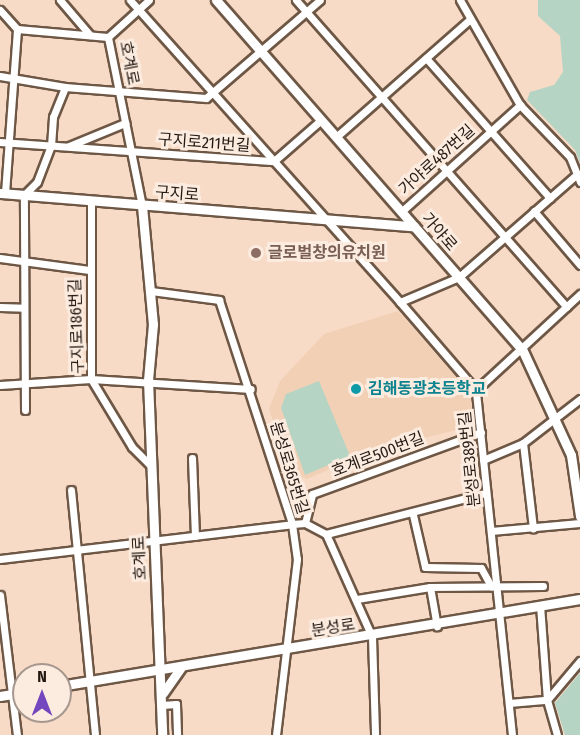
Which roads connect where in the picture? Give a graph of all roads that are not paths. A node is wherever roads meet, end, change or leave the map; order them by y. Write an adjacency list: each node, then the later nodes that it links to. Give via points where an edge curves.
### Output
1 (60, 0): 13 (street)
2 (130, 0): 9 (street, 구지로211번길)
3 (149, 0): 9 (street, 호계로)
4 (216, 0): 15 (main road, 가야로)
5 (296, 0): 10 (street)
6 (320, 0): 10 (street)
7 (460, 0): 11 (street)
8 (0, 10): 12 (street)
9 (139, 10): 14 (street, 호계로); 21 (street, 구지로211번길)
10 (307, 12): 15 (street); 22 (street)
11 (469, 20): 16 (street); 23 (street)
12 (17, 29): 13 (street); 18 (street)
13 (90, 35): 14 (street)
14 (108, 37): 20 (street, 호계로)
15 (261, 51): 21 (street); 24 (main road, 가야로)
16 (426, 58): 22 (street); 26 (street)
17 (0, 76): 18 (street)
18 (10, 81): 19 (street); 29 (street)
19 (65, 87): 20 (street); 30 (street, via 53,117)
20 (119, 92): 21 (street); 25 (street, 호계로)
21 (214, 94): 33 (street, 구지로211번길)
22 (382, 98): 27 (street); 34 (street)
23 (520, 105): 26 (street, 가야로487번길); 35 (street, via 570,157)
24 (321, 120): 27 (main road, 가야로); 33 (street)
25 (125, 123): 31 (street); 32 (street, 호계로)
26 (490, 130): 34 (street, 가야로487번길); 38 (street, 가야로487번길)
27 (336, 137): 41 (main road, 가야로)
28 (0, 142): 29 (street, 구지로211번길)
29 (9, 143): 30 (street, 구지로211번길); 36 (street)
30 (51, 146): 31 (street, 구지로211번길); 37 (street, via 37,182)
31 (67, 147): 32 (street, 구지로211번길)
32 (131, 151): 33 (street, 구지로211번길); 40 (street, 호계로)
33 (274, 162): 43 (street, 구지로211번길)
34 (447, 170): 41 (street, 가야로487번길); 45 (street)
35 (578, 178): 38 (street)
36 (2, 193): 37 (main road, 구지로)
37 (24, 195): 39 (main road, 구지로); 47 (street)
38 (550, 198): 42 (street)
39 (91, 201): 40 (main road, 구지로); 49 (street, 구지로186번길)
40 (142, 206): 43 (main road, 구지로); 51 (main road, 호계로)
41 (402, 211): 44 (main road, 가야로)
42 (534, 211): 45 (street); 48 (street)
43 (329, 220): 44 (main road, 구지로); 53 (street)
44 (414, 226): 50 (main road, 가야로)
45 (505, 237): 50 (street); 55 (street)
46 (0, 258): 47 (street)
47 (24, 260): 49 (street); 56 (street)
48 (580, 265)
49 (89, 270): 58 (street, 구지로186번길)
50 (459, 277): 53 (street); 57 (main road, 가야로)
51 (151, 291): 59 (main road, 호계로); 62 (street, 분성로365번길, via 219,300)
52 (580, 294): 55 (street, 분성로389번길)
53 (400, 302): 63 (street)
54 (0, 307): 56 (street)
55 (567, 307): 57 (street, 분성로389번길)
56 (24, 308): 60 (street)
57 (522, 349): 63 (street, 분성로389번길); 66 (main road, 가야로)
58 (91, 379): 59 (street); 60 (street); 72 (street, 구지로186번길, via 132,447)
59 (148, 380): 62 (street); 72 (main road, 호계로)
60 (25, 383): 61 (street); 65 (street)
61 (0, 385)
62 (251, 389): 79 (street, 분성로365번길)
63 (476, 390): 67 (street, 분성로389번길)
64 (580, 399): 66 (street)
65 (25, 410)
66 (552, 416): 68 (street); 71 (main road, 가야로)
67 (481, 432): 70 (street, 분성로389번길); 77 (street, 호계로500번길, via 312,494)
68 (523, 443): 70 (street); 80 (street)
69 (192, 458): 83 (street)
70 (483, 460): 74 (street, 분성로389번길)
71 (576, 462): 76 (main road, 가야로)
72 (151, 466): 84 (main road, 호계로)
73 (71, 490): 85 (street)
74 (486, 493): 75 (street); 81 (street, 분성로389번길)
75 (413, 515): 82 (street); 87 (street, via 425,567 481,568)
76 (580, 516)
77 (305, 523): 79 (street); 82 (street)
78 (580, 523): 80 (street)
79 (292, 524): 83 (street); 98 (street, 분성로365번길, via 297,559)
80 (533, 528): 81 (street)
81 (491, 531): 87 (street, 분성로389번길)
82 (326, 534): 92 (street)
83 (195, 536): 84 (street)
84 (154, 541): 85 (street); 101 (main road, 호계로)
85 (78, 550): 86 (street); 102 (street)
86 (0, 560)
87 (494, 586): 88 (street); 89 (street); 94 (street, 분성로389번길)
88 (543, 586)
89 (430, 587): 92 (street); 96 (street)
90 (0, 595): 95 (street)
91 (578, 598): 93 (main road, 분성로)
92 (357, 599): 97 (street)
93 (540, 605): 94 (main road, 분성로); 107 (street)
94 (500, 613): 96 (main road, 분성로); 108 (street, 분성로389번길)
95 (2, 624): 104 (street)
96 (437, 626): 97 (main road, 분성로)
97 (372, 637): 98 (main road, 분성로); 114 (street)
98 (284, 651): 100 (main road, 분성로); 113 (street, 분성로365번길, via 285,684)
99 (580, 661): 107 (street)
100 (183, 666): 101 (main road, 분성로); 105 (main road)
101 (161, 669): 102 (main road, 분성로); 105 (main road, 호계로)
102 (91, 681): 103 (main road, 분성로); 110 (street)
103 (72, 684)
104 (12, 694): 106 (main road)
105 (162, 695): 109 (main road, 호계로)
106 (0, 696)
107 (547, 700): 108 (street); 116 (street)
108 (509, 703): 115 (street, 분성로389번길)
109 (162, 705): 111 (main road, 호계로); 112 (street, via 176,704)
110 (95, 735)
111 (162, 735)
112 (177, 735)
113 (276, 735)
114 (375, 735)
115 (512, 735)
116 (557, 735)

